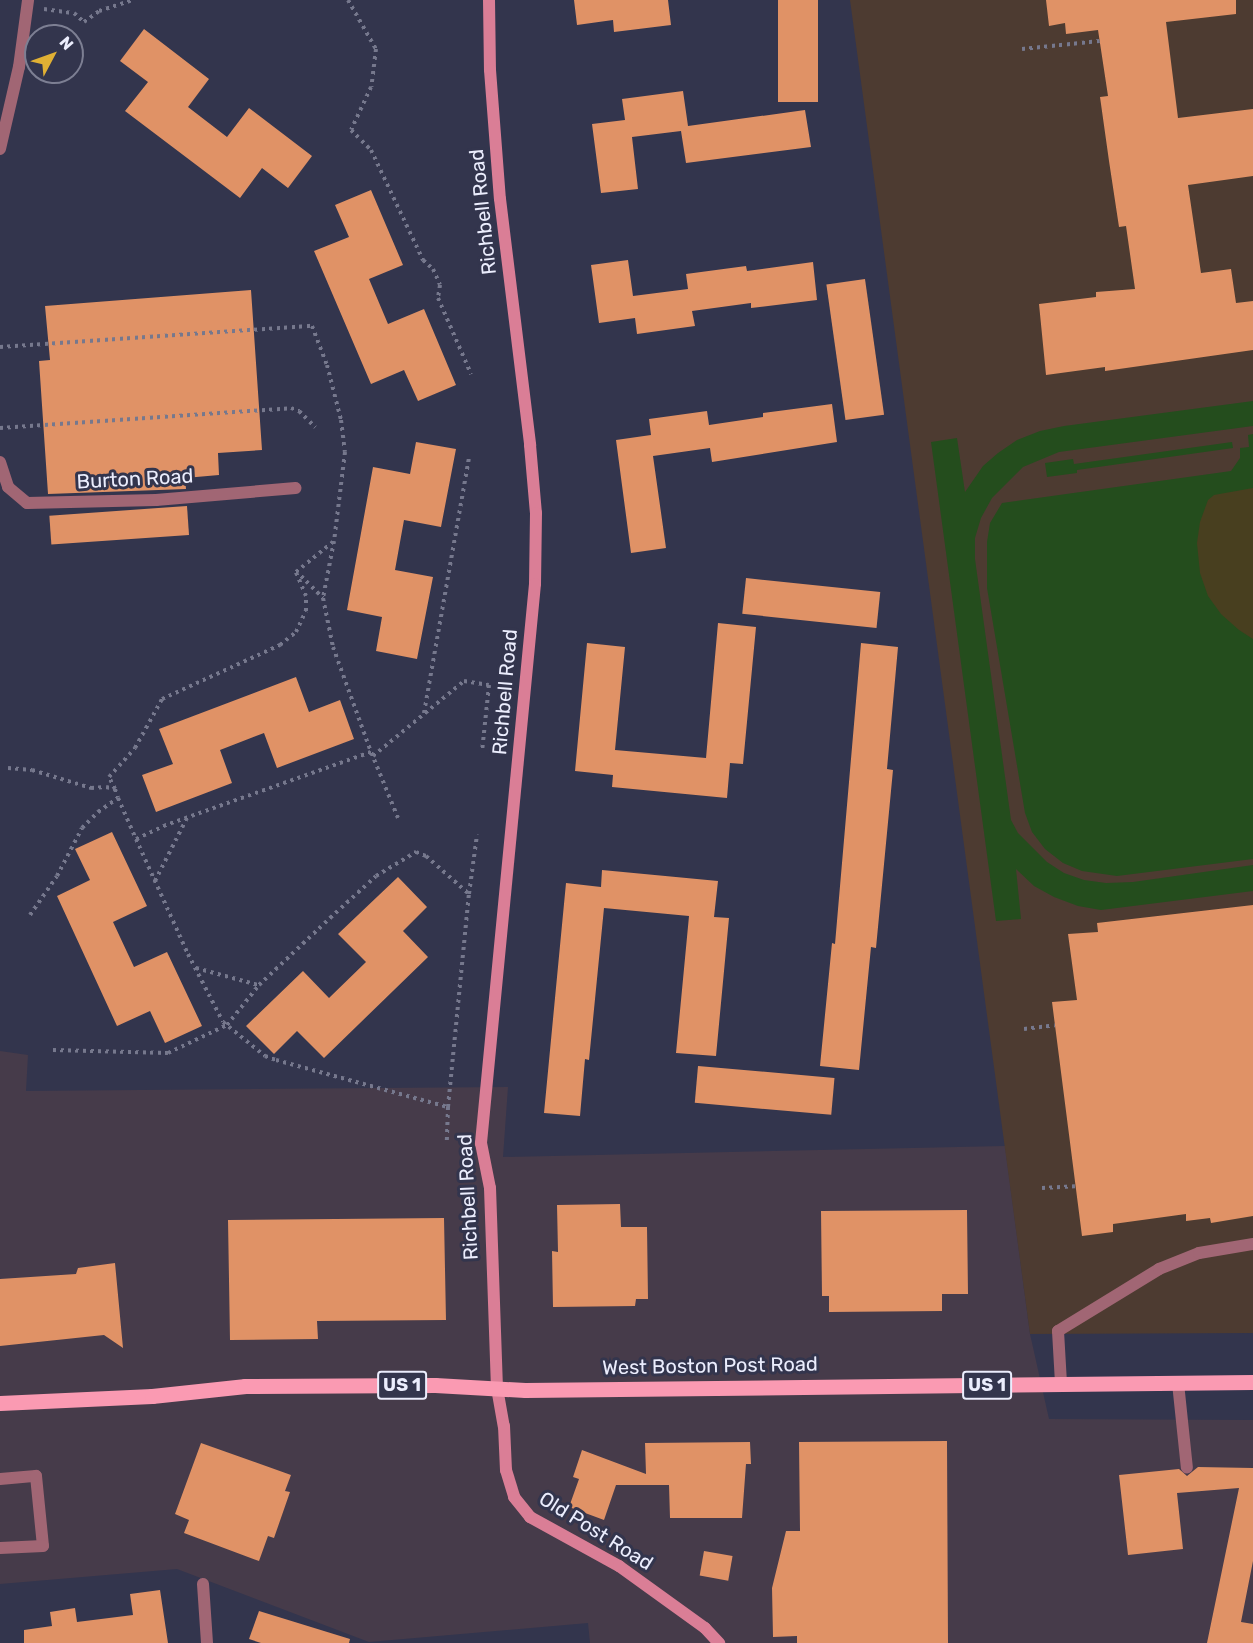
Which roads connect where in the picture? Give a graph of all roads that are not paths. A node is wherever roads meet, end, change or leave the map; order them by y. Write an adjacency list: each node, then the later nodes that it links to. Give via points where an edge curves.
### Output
1 (489, 0): 10 (street, Richbell Road, via 500,200 536,513 535,584 481,1143 490,1188)
2 (28, 3): 3 (street, via 19,67)
3 (0, 149)
4 (0, 462): 5 (street, Burton Road, via 8,487 27,503 156,500)
5 (295, 488)
6 (1253, 1244): 8 (street, via 1199,1252 1159,1269 1058,1331)
7 (1253, 1382): 9 (main road, West Boston Post Road / US 1)
8 (1061, 1383): 9 (main road, West Boston Post Road / US 1); 10 (main road, West Boston Post Road / US 1)
9 (1178, 1383): 12 (street)
10 (497, 1388): 11 (main road, West Boston Post Road / US 1, via 245,1386); 17 (street, Old Post Road, via 506,1470 514,1497 530,1517 619,1566 705,1628)
11 (0, 1403)
12 (1187, 1468)
13 (0, 1479): 14 (street, via 36,1476 42,1545)
14 (0, 1548)
15 (203, 1584): 16 (street)
16 (207, 1643)
17 (719, 1643)

